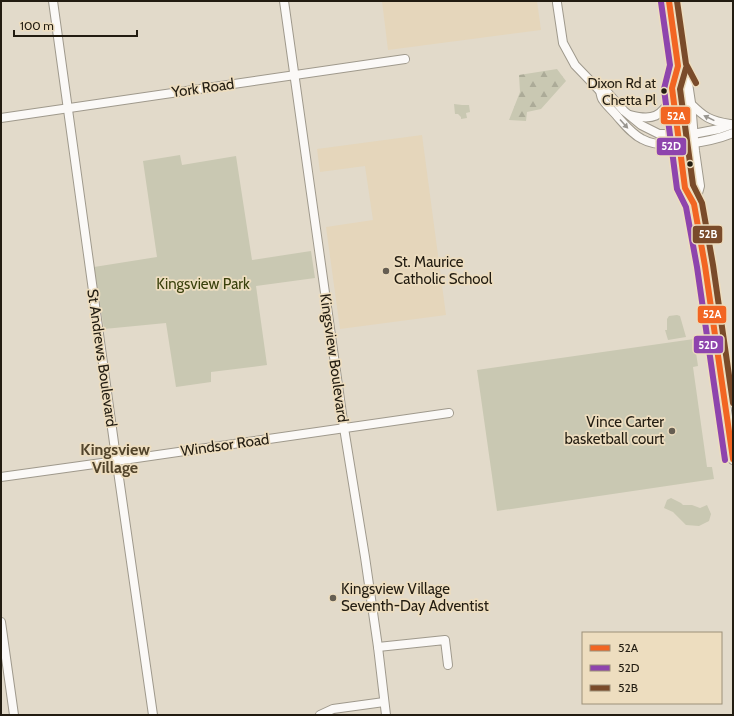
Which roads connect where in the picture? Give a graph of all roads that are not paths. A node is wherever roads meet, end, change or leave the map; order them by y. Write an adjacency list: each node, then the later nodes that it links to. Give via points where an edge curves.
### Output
1 (52, 1): 11 (street, St Andrews Boulevard)
2 (284, 1): 7 (street, Kingsview Boulevard)
3 (669, 1): 6 (main road)
4 (557, 2): 8 (street, via 562,43 575,65)
5 (405, 59): 7 (street, York Road)
6 (678, 66): 9 (main road, via 672,88); 10 (main road, via 687,83)
7 (294, 75): 11 (street, York Road); 20 (street, Kingsview Boulevard)
8 (600, 91): 12 (street, via 608,93); 17 (street, one-way to 17, via 602,100 628,129 643,140 661,145)
9 (673, 96): 12 (street, via 665,109 656,116 639,118); 17 (main road)
10 (690, 103): 14 (street, one-way to 10, via 707,118); 16 (main road)
11 (67, 109): 13 (street, York Road); 22 (street, St Andrews Boulevard)
12 (628, 115): 17 (street, via 654,132)
13 (1, 118)
14 (733, 124): 16 (street)
15 (733, 133): 16 (street, via 706,141)
16 (693, 138): 17 (street); 18 (main road, via 699,186)
17 (679, 139): 18 (main road, via 685,188)
18 (694, 204): 21 (main road)
19 (449, 413): 20 (street, Windsor Road)
20 (344, 428): 22 (street, Windsor Road); 25 (street, Kingsview Boulevard)
21 (733, 459)
22 (116, 461): 23 (street, Windsor Road); 29 (street, St Andrews Boulevard)
23 (1, 477)
24 (1, 622): 28 (street)
25 (378, 647): 26 (street, via 445,640); 27 (street, Kingsview Boulevard)
26 (448, 665)
27 (384, 702): 30 (street, via 333,709); 31 (street, Kingsview Boulevard)
28 (14, 715)
29 (153, 715)
30 (320, 715)
31 (386, 715)

